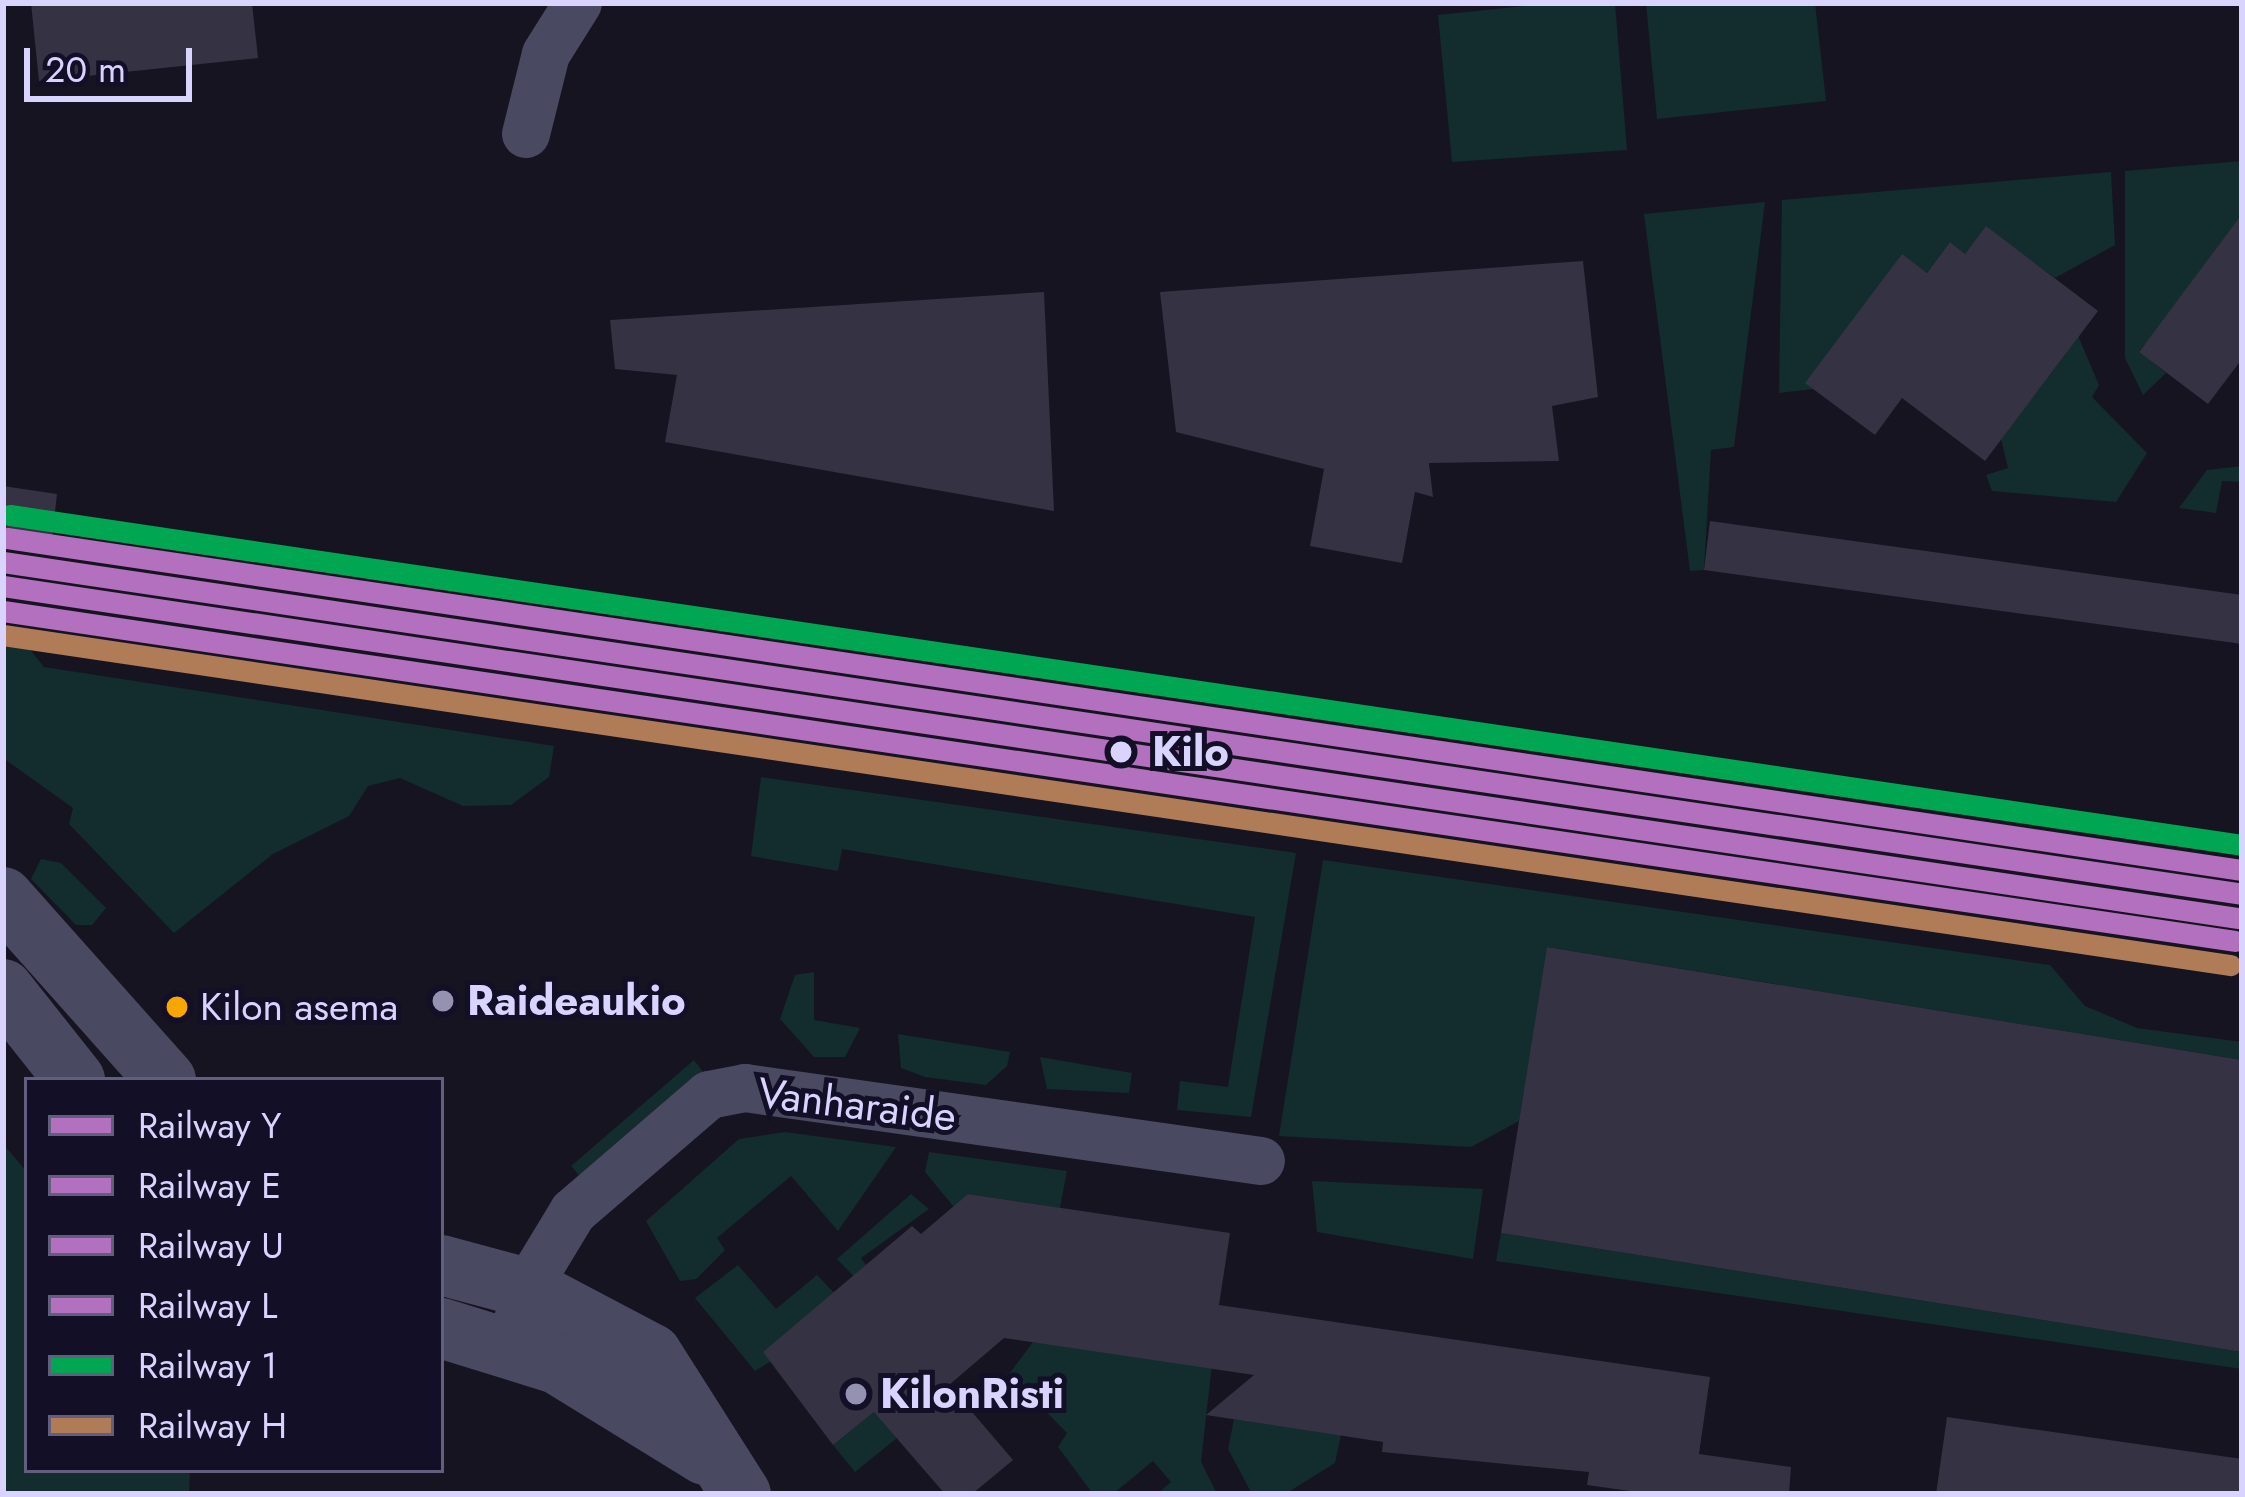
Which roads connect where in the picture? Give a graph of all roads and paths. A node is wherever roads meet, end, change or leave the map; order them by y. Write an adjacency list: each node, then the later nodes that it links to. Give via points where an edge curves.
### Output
1 (578, 3): 2 (street, via 546,54)
2 (526, 134)
3 (3, 897): 6 (street)
4 (3, 989): 5 (street)
5 (73, 1077)
6 (163, 1077)
7 (1261, 1161): 9 (street, Vanharaide, via 746,1088 709,1095 573,1212)
8 (444, 1266): 9 (street)
9 (527, 1288): 11 (street, Vanharaide); 12 (street, via 652,1354)
10 (444, 1329): 11 (street)
11 (510, 1348): 12 (street, via 557,1364)
12 (726, 1476)

